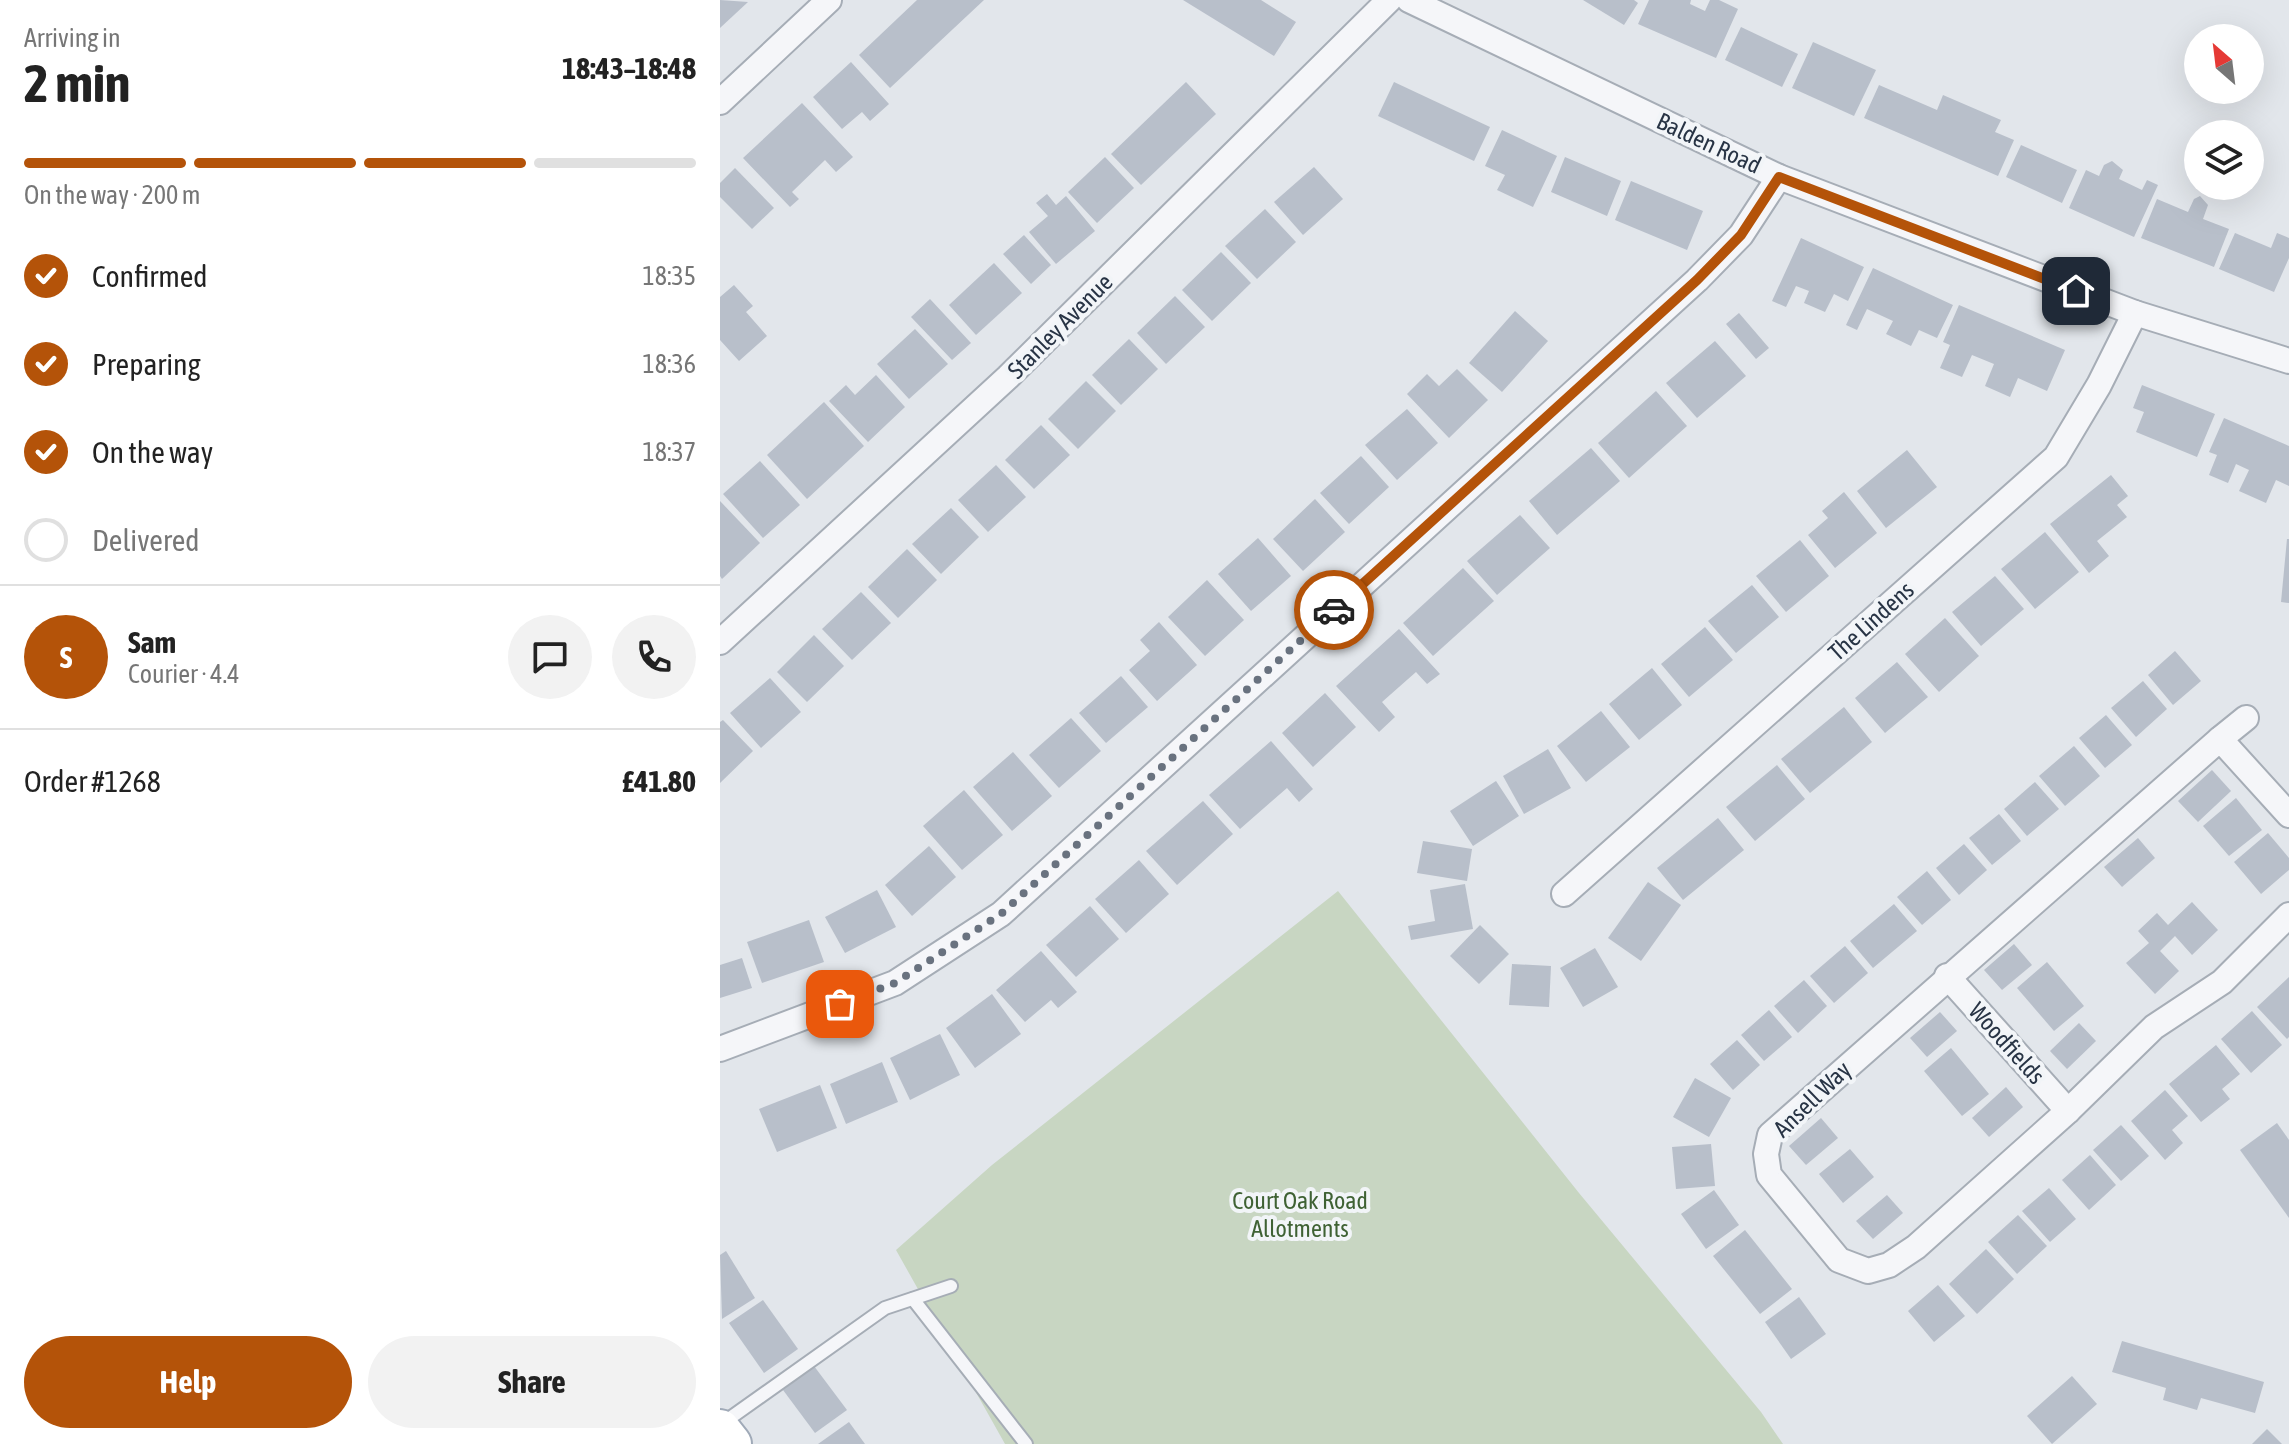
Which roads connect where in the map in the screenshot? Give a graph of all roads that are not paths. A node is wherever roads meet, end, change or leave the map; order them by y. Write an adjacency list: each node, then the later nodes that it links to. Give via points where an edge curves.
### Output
1 (829, 0): 4 (street)
2 (1389, 0): 8 (street, Stanley Avenue, via 1008,377)
3 (1409, 0): 5 (street, Balden Road)
4 (720, 102)
5 (1779, 177): 6 (street, Balden Road); 15 (street, via 1741,235 1697,280 1001,914 895,983)
6 (2135, 313): 7 (street, Balden Road); 12 (street, The Lindens, via 2056,457)
7 (2289, 361)
8 (720, 642)
9 (2246, 718): 10 (street, Ansell Way)
10 (2220, 739): 11 (street); 14 (street, Ansell Way)
11 (2289, 815)
12 (1564, 894)
13 (2289, 915): 16 (street, Ansell Way, via 2222,982 2154,1027)
14 (1947, 976): 16 (street, Woodfields); 16 (street, Ansell Way, via 1770,1135 1769,1175 1839,1260 1868,1271 1889,1265)
15 (720, 1049)
16 (2068, 1111)
17 (951, 1286): 18 (lane)
18 (913, 1299): 19 (lane, via 885,1308); 21 (lane)
19 (720, 1428): 20 (main road)
20 (731, 1444)
21 (1026, 1444)

